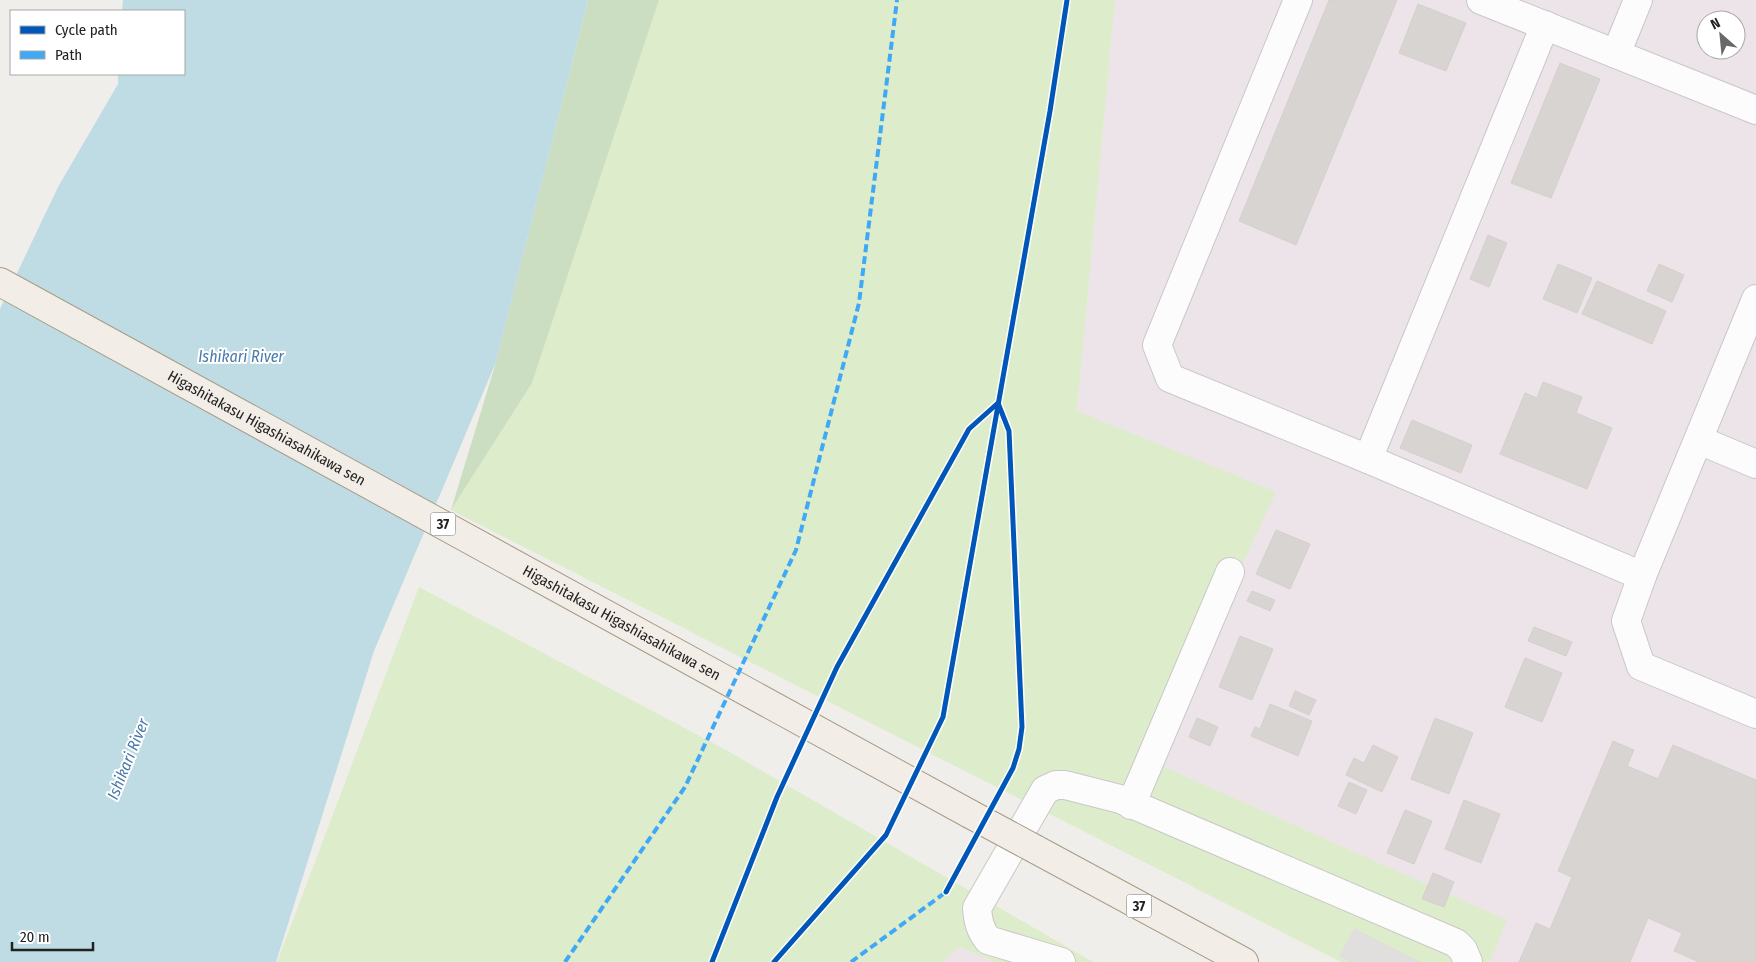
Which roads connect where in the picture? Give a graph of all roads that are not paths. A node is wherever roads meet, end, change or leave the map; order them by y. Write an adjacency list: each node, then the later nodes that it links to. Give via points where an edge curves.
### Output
1 (1298, 0): 10 (street, via 1157,345 1170,378)
2 (1481, 0): 4 (street)
3 (1638, 0): 5 (street)
4 (1545, 25): 5 (street); 10 (street)
5 (1616, 54): 6 (street)
6 (1756, 110)
7 (0, 282): 17 (main road, Higashitakasu Higashiasahikawa sen / 37, bridge)
8 (1756, 299): 9 (street)
9 (1699, 440): 11 (street); 13 (street)
10 (1368, 459): 13 (street)
11 (1756, 464)
12 (1230, 572): 15 (street)
13 (1642, 576): 14 (street, via 1626,621 1642,666)
14 (1756, 714)
15 (1132, 804): 16 (street, via 1065,785 1045,790 977,908 981,932 988,940); 18 (street, via 1456,942)
16 (1061, 962)
17 (1244, 962)
18 (1468, 962)

